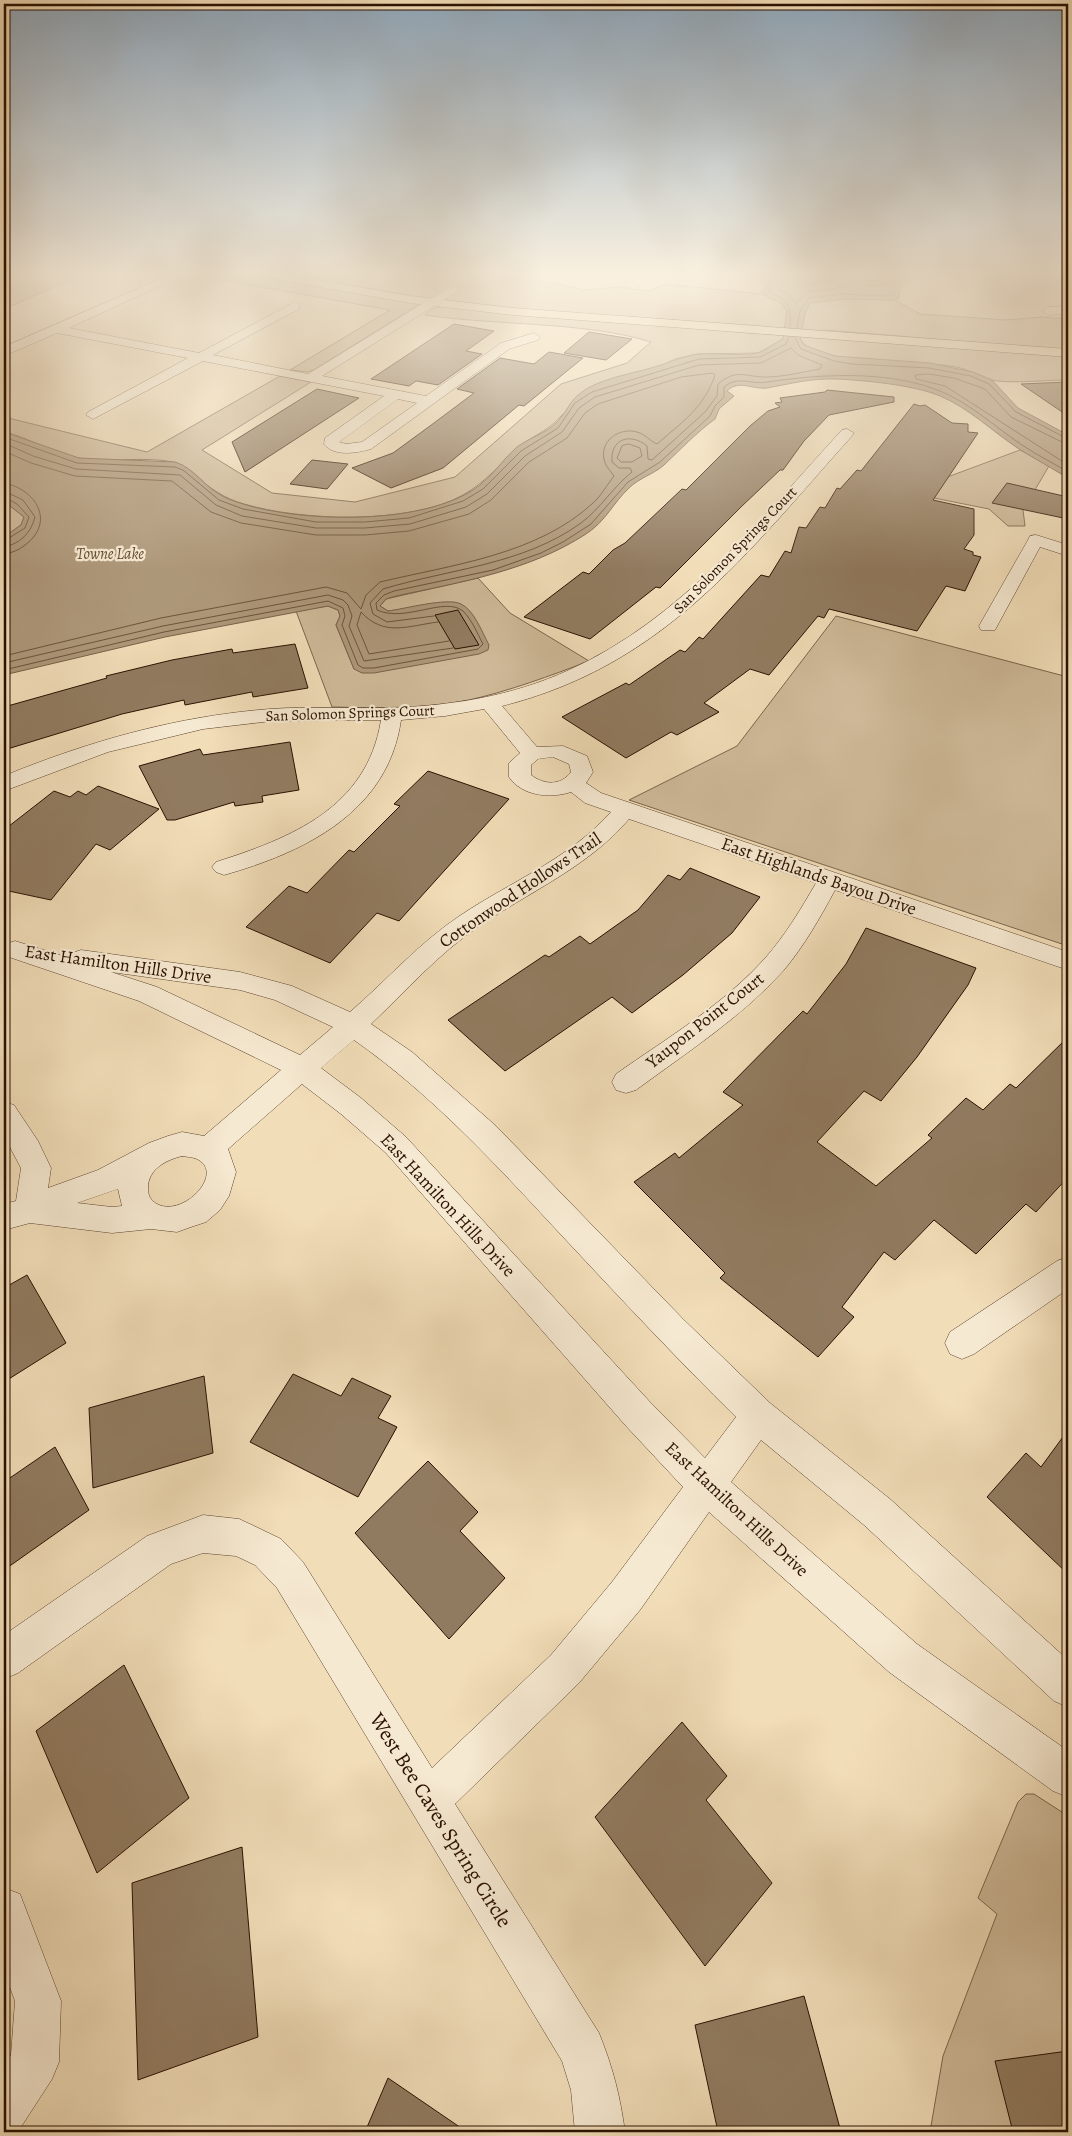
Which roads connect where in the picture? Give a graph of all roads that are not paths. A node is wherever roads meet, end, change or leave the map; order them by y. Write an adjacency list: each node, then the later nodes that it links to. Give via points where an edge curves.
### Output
1 (176, 371): 8 (street)
2 (272, 371): 5 (street)
3 (322, 371): 5 (street)
4 (471, 371): 7 (street)
5 (310, 378): 6 (street)
6 (395, 395): 7 (street); 7 (street, via 332,438 330,444 345,449 366,446)
7 (429, 401)
8 (93, 415)
9 (847, 433): 12 (street, San Solomon Springs Court, via 708,583 670,617 617,653 577,674 524,694)
10 (1068, 550): 11 (street, via 1036,540)
11 (988, 626)
12 (488, 703): 13 (street, San Solomon Springs Court); 14 (street)
13 (392, 714): 15 (street, San Solomon Springs Court, via 270,715 213,721 149,734 83,754); 18 (street, via 391,731 373,774 332,819 278,849)
14 (532, 754): 16 (street, via 553,751 572,756 582,772); 16 (street, via 520,763 518,770 526,783 548,789)
15 (4, 784)
16 (573, 784): 17 (street, East Highlands Bayou Drive, via 592,798)
17 (625, 810): 19 (street, East Highlands Bayou Drive); 22 (street, Cottonwood Hollows Trail, via 588,848 494,904 455,932)
18 (224, 867)
19 (830, 879): 21 (street, East Highlands Bayou Drive); 24 (street, Yaupon Point Court, via 813,909 769,970 697,1031)
20 (9, 949): 22 (street, East Hamilton Hills Drive, via 240,981 283,993); 23 (street, East Hamilton Hills Drive, via 148,994)
21 (1068, 961)
22 (353, 1025): 23 (street, Cottonwood Hollows Trail); 32 (street, East Hamilton Hills Drive, via 402,1059 486,1134 672,1331)
23 (302, 1069): 26 (street, Cottonwood Hollows Trail, via 243,1116); 33 (street, East Hamilton Hills Drive, via 396,1146)
24 (626, 1082)
25 (4, 1113): 28 (street, via 28,1149 36,1168)
26 (208, 1150): 27 (street, via 182,1144 160,1151); 29 (street, via 221,1164 223,1177 214,1198 202,1209 177,1218 165,1220)
27 (146, 1160): 28 (street, via 107,1180); 29 (street, via 133,1181 132,1195 137,1206)
28 (17, 1214): 29 (street, via 112,1220)
29 (150, 1216)
30 (1068, 1271): 31 (street)
31 (962, 1343)
32 (758, 1415): 33 (street); 35 (street, East Hamilton Hills Drive, via 877,1512)
33 (706, 1485): 36 (street, East Hamilton Hills Drive, via 903,1658); 37 (street, via 626,1596 565,1669)
34 (4, 1660): 37 (street, West Bee Caves Spring Circle, via 160,1549 203,1534 239,1538 268,1552 290,1575)
35 (1068, 1687)
36 (1068, 1776)
37 (429, 1800): 40 (street, West Bee Caves Spring Circle, via 582,2050 595,2090)
38 (4, 1910): 39 (street, via 38,2001 35,2062)
39 (4, 2110)
40 (600, 2131)

